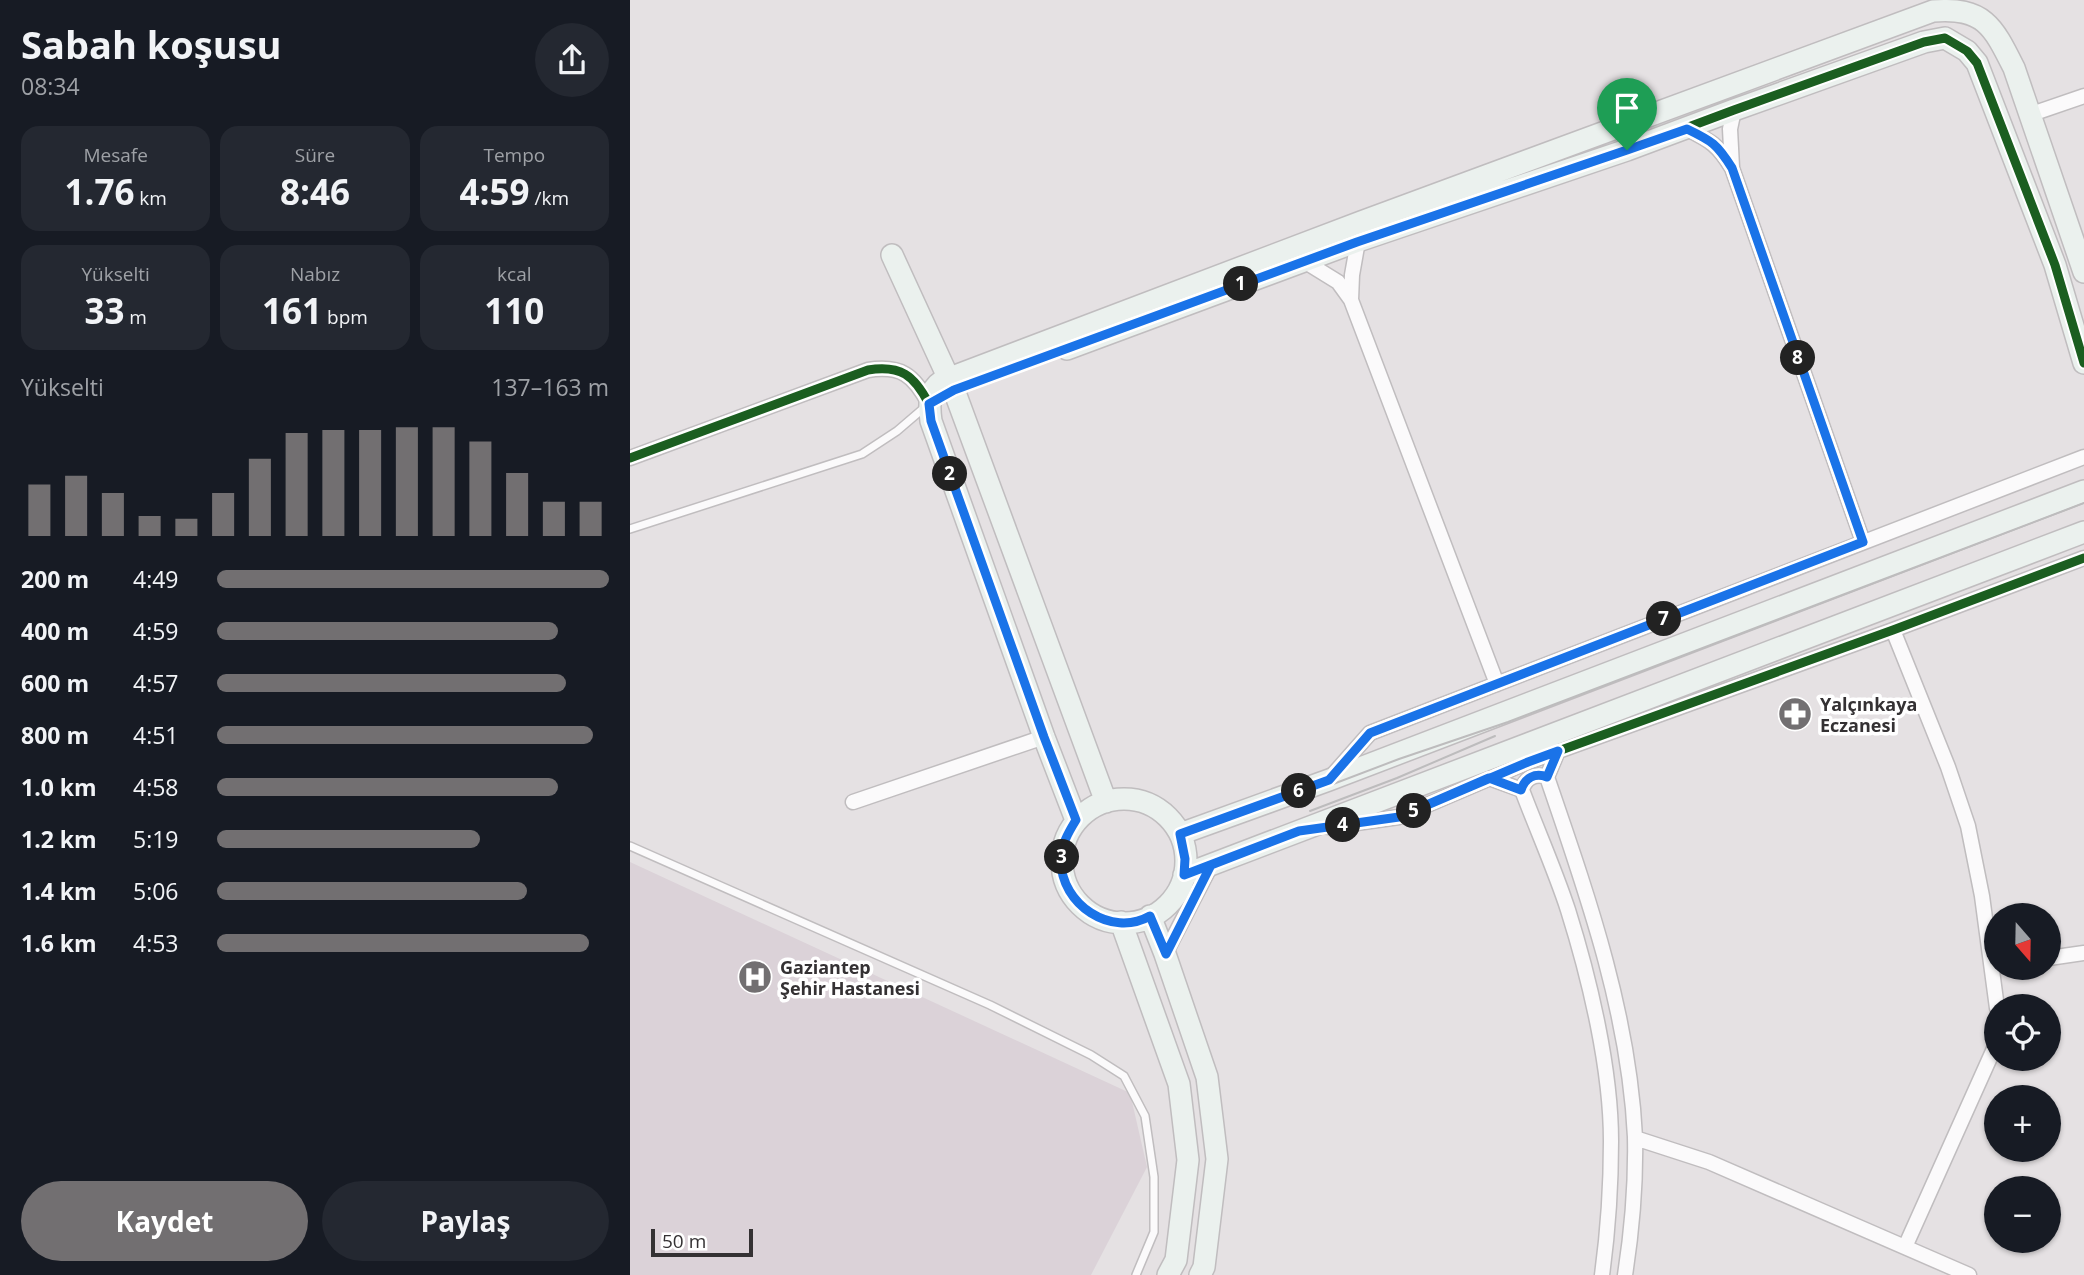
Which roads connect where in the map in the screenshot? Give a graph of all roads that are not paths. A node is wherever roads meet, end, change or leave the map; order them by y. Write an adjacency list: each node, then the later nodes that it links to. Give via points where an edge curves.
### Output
1 (1953, 5): 4 (street, via 1986,22 1999,39); 14 (street, via 1361,222)
2 (2084, 96): 4 (street)
3 (1734, 110): 5 (street); 6 (street); 13 (street, via 1924,42 1945,38 1967,51 1977,64 2055,265)
4 (2029, 115): 7 (street)
5 (1687, 129): 6 (street, via 1719,148); 8 (street)
6 (1732, 168): 21 (street)
7 (2079, 240): 11 (street)
8 (1357, 242): 10 (street); 12 (street)
9 (892, 255): 14 (street)
10 (1304, 261): 12 (street, via 1338,282); 14 (street)
11 (2084, 272)
12 (1351, 300): 24 (street)
13 (2084, 363)
14 (952, 384): 15 (street, via 935,386); 32 (street)
15 (930, 413): 17 (street, via 921,390 905,374 894,369 868,370); 19 (lane, via 862,454); 25 (street)
16 (2084, 457): 21 (street)
17 (630, 458)
18 (2084, 491): 29 (street)
19 (630, 529)
20 (2084, 532): 34 (street)
21 (1863, 542): 24 (street)
22 (2084, 558): 23 (street)
23 (1893, 630): 26 (street); 39 (street, via 1968,826)
24 (1497, 684): 29 (street, via 1370,733)
25 (1044, 737): 31 (street); 33 (street)
26 (1558, 751): 27 (street); 28 (street)
27 (1547, 777): 30 (street, via 1530,777); 46 (street, via 1612,983)
28 (1489, 778): 30 (street); 34 (street, via 1399,817)
29 (1329, 780): 35 (street)
30 (1521, 790): 51 (street, via 1567,908 1598,1030 1611,1139)
31 (853, 802)
32 (1106, 802): 33 (street); 35 (street, via 1131,799 1151,804)
33 (1076, 820): 41 (street, via 1064,840 1064,881 1088,912)
34 (1299, 831): 37 (street)
35 (1180, 834): 38 (street)
36 (630, 846): 48 (lane, via 990,1005 1124,1076 1145,1116 1154,1177 1154,1232)
37 (1211, 865): 38 (street); 43 (street)
38 (1184, 875): 40 (street, via 1176,894)
39 (1984, 908)
40 (1150, 916): 41 (street); 43 (street)
41 (1121, 922): 49 (street, via 1180,1084 1188,1160 1176,1260)
42 (2084, 953): 44 (street)
43 (1166, 954): 50 (street, via 1207,1077 1217,1159)
44 (2062, 956)
45 (1984, 1071): 47 (street)
46 (1635, 1138): 47 (street, via 1709,1162); 52 (street)
47 (1905, 1247): 53 (street)
48 (1136, 1275)
49 (1168, 1275)
50 (1200, 1275)
51 (1602, 1275)
52 (1625, 1275)
53 (1969, 1275)

